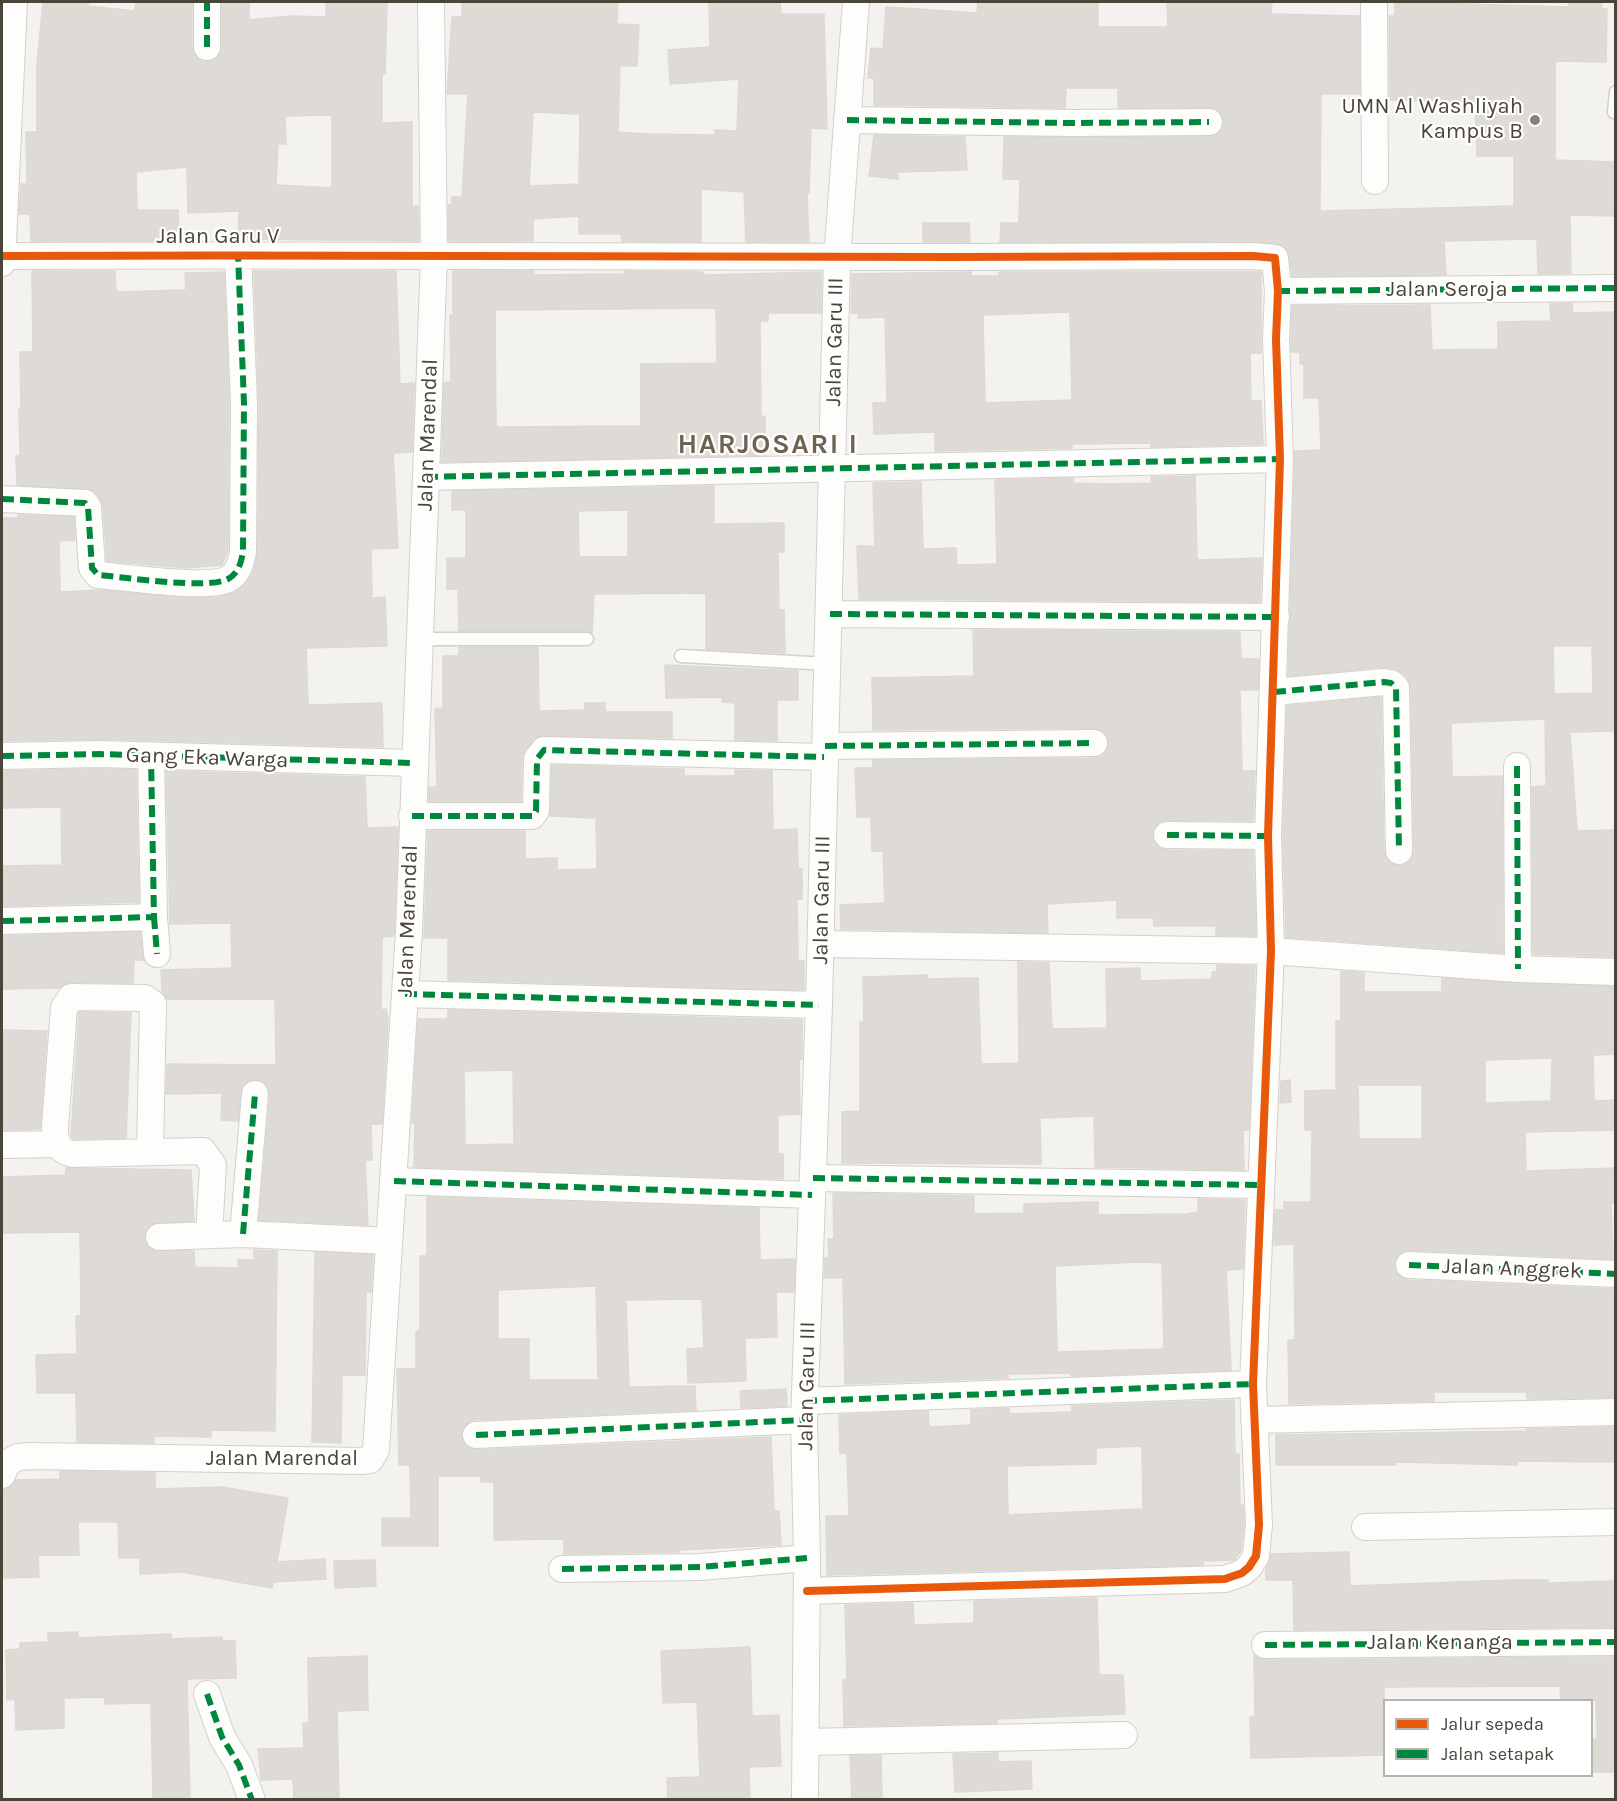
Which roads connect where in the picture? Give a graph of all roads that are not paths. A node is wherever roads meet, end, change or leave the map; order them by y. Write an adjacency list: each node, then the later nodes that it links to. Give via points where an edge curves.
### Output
1 (14, 2): 14 (street)
2 (207, 2): 6 (street)
3 (431, 2): 13 (street, Jalan Marendal)
4 (855, 2): 9 (street, Jalan Garu III)
5 (1374, 2): 11 (street)
6 (207, 47)
7 (1616, 92): 8 (lane)
8 (1614, 112)
9 (847, 120): 10 (street); 15 (street, Jalan Garu III)
10 (1209, 122)
11 (1375, 181)
12 (238, 254): 13 (street, Jalan Garu V); 14 (street, Jalan Garu V); 22 (street, via 244,403 243,552 236,573 209,583 98,576 92,568 85,503)
13 (434, 255): 15 (street, Jalan Garu V); 21 (street, Jalan Marendal)
14 (2, 256): 16 (street)
15 (837, 259): 18 (street, Jalan Garu V, via 1270,256 1278,262); 20 (street, Jalan Garu III)
16 (2, 263)
17 (1616, 288): 18 (street, Jalan Seroja)
18 (1278, 291): 19 (street)
19 (1280, 459): 20 (street); 24 (street)
20 (832, 467): 21 (street); 23 (street, Jalan Garu III)
21 (426, 477): 25 (street, Jalan Marendal)
22 (2, 499)
23 (830, 614): 24 (street); 28 (street, Jalan Garu III)
24 (1276, 617): 29 (street)
25 (419, 639): 26 (lane); 34 (street, Jalan Marendal)
26 (587, 639)
27 (681, 656): 28 (lane)
28 (829, 664): 31 (street, Jalan Garu III)
29 (1274, 692): 38 (street); 39 (street, via 1384,682 1396,688)
30 (1094, 743): 31 (street)
31 (825, 752): 36 (street, via 544,750 537,759 536,811 532,816); 42 (street, Jalan Garu III)
32 (2, 756): 33 (street, Gang Eka Warga)
33 (151, 756): 34 (street, Gang Eka Warga); 40 (street)
34 (413, 763): 36 (street, Jalan Marendal)
35 (1517, 766): 45 (street)
36 (412, 816): 47 (street, Jalan Marendal)
37 (1167, 835): 38 (street)
38 (1268, 836): 43 (street)
39 (1399, 851)
40 (154, 917): 41 (street); 44 (street)
41 (2, 921)
42 (821, 944): 43 (street); 48 (street, Jalan Garu III)
43 (1271, 951): 45 (street); 54 (street)
44 (157, 954)
45 (1518, 969): 46 (street)
46 (1616, 972)
47 (405, 994): 48 (street); 53 (street, Jalan Marendal)
48 (819, 1005): 55 (street, Jalan Garu III)
49 (255, 1094): 56 (street)
50 (57, 1144): 51 (street); 52 (street, via 72,1154); 52 (street, via 65,1004 77,996 145,999 155,1010)
51 (2, 1145)
52 (150, 1152): 57 (street, via 203,1151 211,1159)
53 (394, 1181): 55 (street); 59 (street, Jalan Marendal)
54 (1261, 1185): 55 (street); 62 (street)
55 (813, 1187): 63 (street, Jalan Garu III)
56 (243, 1234): 57 (street); 59 (street)
57 (208, 1235): 58 (street)
58 (159, 1237)
59 (389, 1241): 67 (street, Jalan Marendal, via 376,1450 370,1460 31,1456 7,1462)
60 (1409, 1265): 61 (street, Jalan Anggrek)
61 (1616, 1274)
62 (1252, 1384): 63 (street); 65 (street)
63 (805, 1410): 66 (street); 70 (street, Jalan Garu III)
64 (1616, 1412): 65 (street)
65 (1254, 1420): 72 (street, via 1259,1525 1256,1556 1235,1577)
66 (476, 1435)
67 (2, 1475)
68 (1616, 1522): 69 (street)
69 (1365, 1527)
70 (807, 1558): 71 (street, via 700,1567); 72 (street, Jalan Garu III)
71 (562, 1569)
72 (807, 1591): 77 (street, Jalan Garu III)
73 (1616, 1642): 74 (street, Jalan Kenanga)
74 (1265, 1645)
75 (207, 1694): 78 (street)
76 (1124, 1735): 77 (street)
77 (806, 1742): 79 (street, Jalan Garu III)
78 (252, 1800)
79 (805, 1800)

